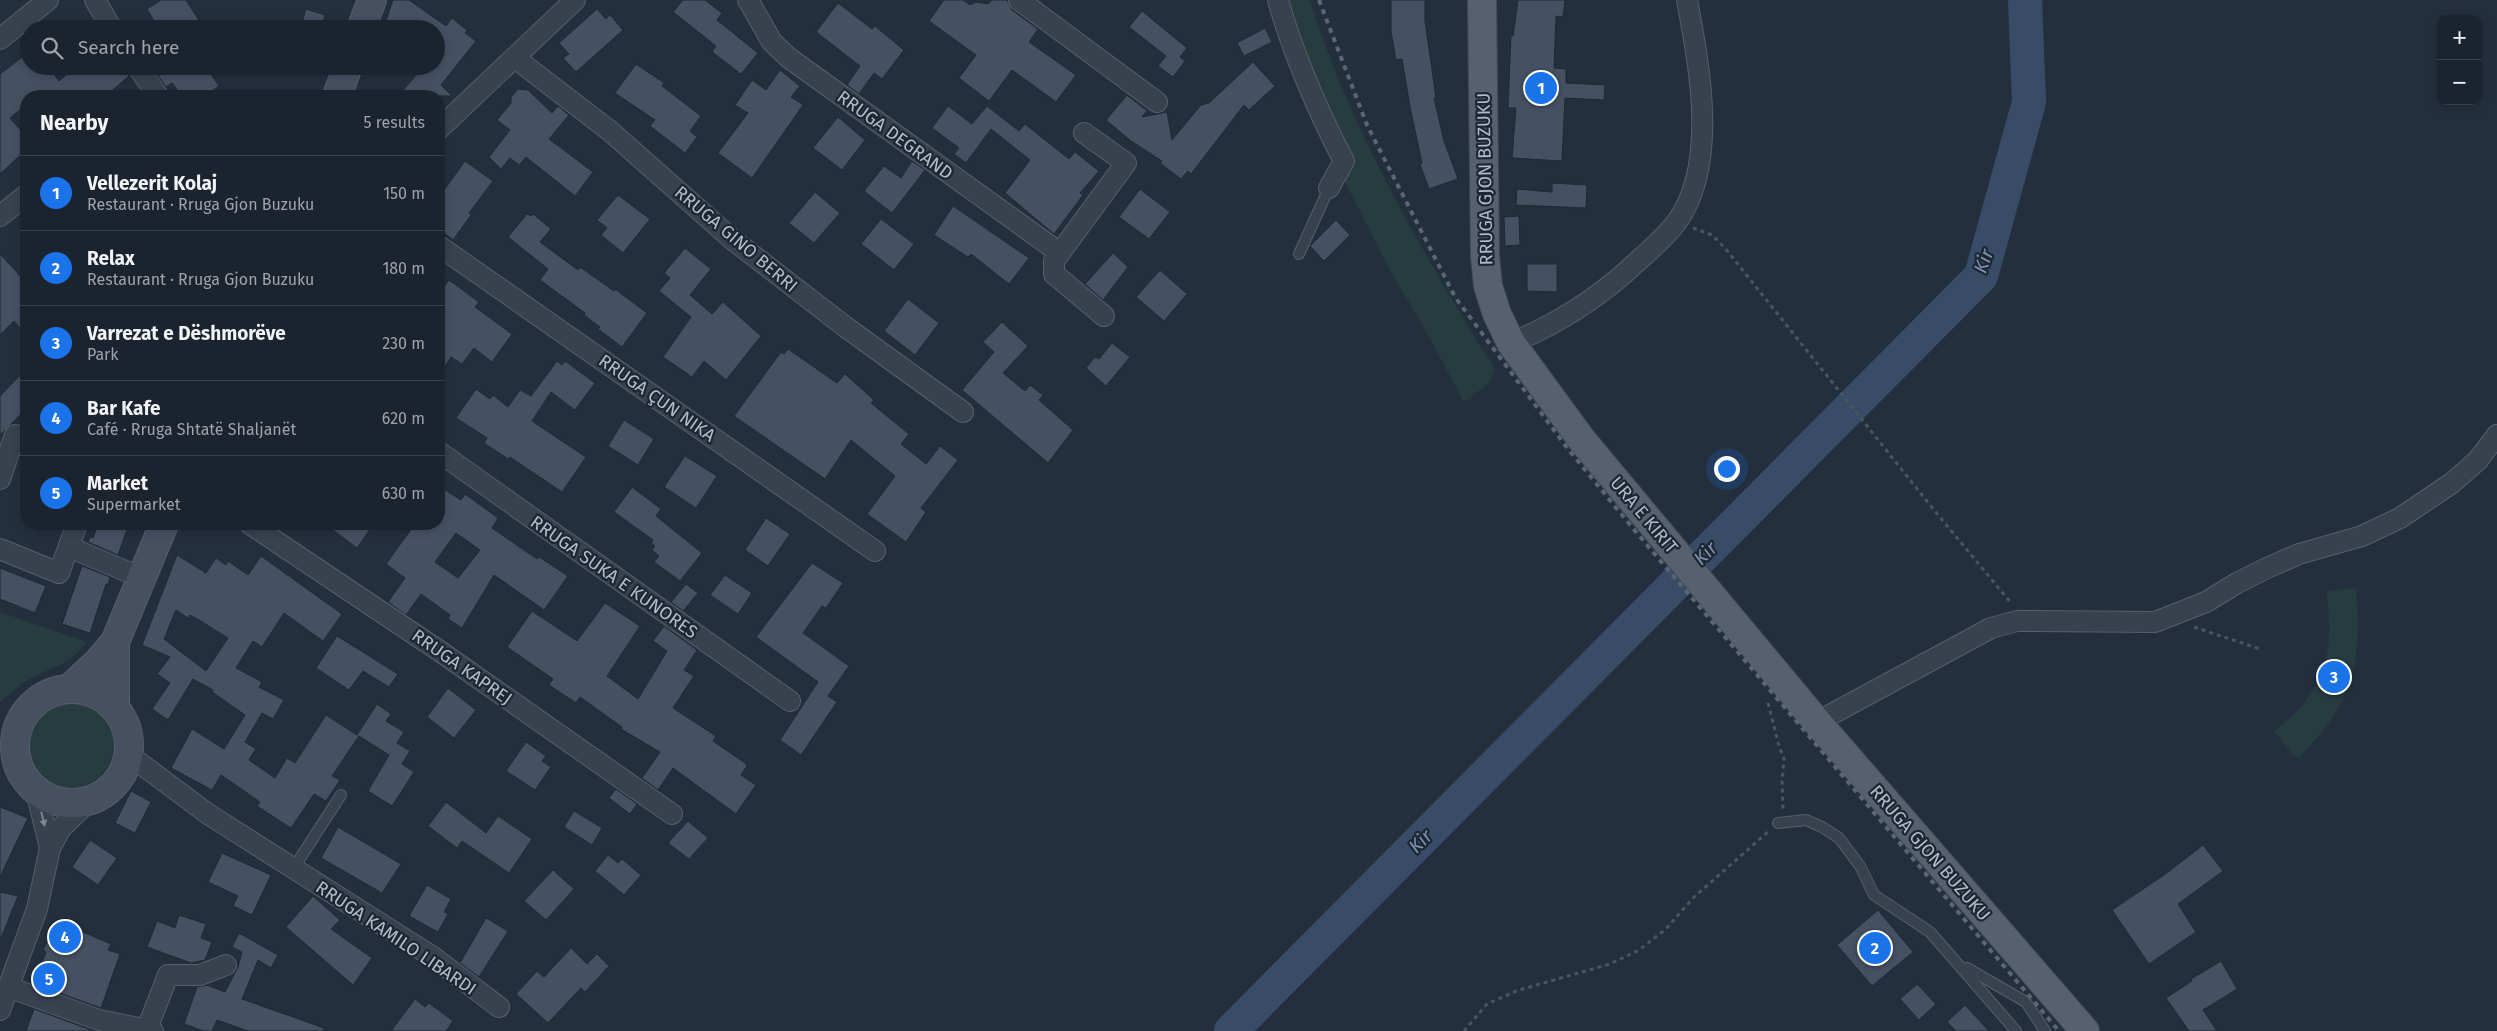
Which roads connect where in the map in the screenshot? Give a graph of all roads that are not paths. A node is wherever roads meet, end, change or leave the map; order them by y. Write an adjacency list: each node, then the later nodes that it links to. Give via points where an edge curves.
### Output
1 (48, 0): 10 (street)
2 (95, 0): 11 (street)
3 (372, 0): 12 (main road)
4 (575, 0): 15 (street)
5 (748, 0): 27 (street, RRUGA DEGRAND, via 772,42 789,58)
6 (1018, 0): 20 (street)
7 (1278, 0): 23 (street, via 1299,60 1344,161)
8 (1482, 0): 30 (main road, RRUGA GJON BUZUKU, via 1485,256 1488,286 1497,314)
9 (1687, 0): 30 (street, via 1699,81 1700,134 1695,182 1688,200 1676,223 1617,279)
10 (23, 20)
11 (107, 20)
12 (364, 20)
13 (20, 23): 14 (street)
14 (0, 39)
15 (515, 58): 21 (street); 31 (street, RRUGA GINO BERRI, via 610,131 733,240)
16 (142, 75): 18 (street)
17 (345, 75): 19 (main road)
18 (150, 90)
19 (339, 90)
20 (1157, 102)
21 (445, 123)
22 (1084, 133): 27 (street, via 1126,163)
23 (1329, 188): 28 (lane)
24 (20, 200): 25 (street)
25 (0, 216)
26 (445, 250): 41 (street, RRUGA ÇUN NIKA)
27 (1060, 253): 29 (street, via 1054,261 1054,274)
28 (1299, 254)
29 (1104, 316)
30 (1514, 348): 44 (main road, URA E KIRIT, via 1582,440)
31 (963, 412)
32 (2497, 435): 49 (street, via 2478,460 2452,483 2400,518 2362,536 2283,561 2206,602 2155,622 2017,621 1991,628)
33 (20, 439): 35 (street, via 15,435)
34 (445, 456): 46 (street, RRUGA SUKA E KUNORES)
35 (0, 479)
36 (75, 530): 39 (street)
37 (162, 530): 42 (main road)
38 (259, 530): 55 (street, RRUGA KAPREJ, via 441,652)
39 (69, 547): 40 (street, via 59,573); 42 (street)
40 (0, 549)
41 (875, 551)
42 (142, 578): 43 (main road)
43 (116, 642): 45 (main road); 47 (main road)
44 (1777, 673): 49 (main road, RRUGA GJON BUZUKU)
45 (69, 689): 47 (main road, via 94,693); 48 (main road, via 44,696)
46 (790, 701)
47 (115, 708): 50 (main road, via 127,730)
48 (13, 716): 52 (main road, via 15,754)
49 (1817, 722): 67 (main road, RRUGA GJON BUZUKU)
50 (129, 755): 54 (main road, via 121,776 107,792); 58 (street, RRUGA KAMILO LIBARDI, via 208,814)
51 (0, 760): 52 (main road)
52 (29, 783): 54 (main road, via 53,800 72,803); 57 (street, one-way to 57)
53 (341, 795): 58 (lane)
54 (90, 800): 57 (street, via 61,828)
55 (672, 814)
56 (1778, 823): 59 (lane, via 1806,820 1839,838 1860,866 1874,895 1930,932)
57 (50, 848): 61 (street, via 37,909)
58 (293, 869): 62 (street, RRUGA KAMILO LIBARDI, via 432,957)
59 (1958, 962): 65 (lane); 66 (lane, via 2026,1002)
60 (226, 965): 64 (street, via 200,974 168,974)
61 (8, 987): 63 (street); 64 (street, via 99,1020)
62 (499, 1007)
63 (0, 1010)
64 (150, 1030)
65 (2016, 1031)
66 (2045, 1031)
67 (2085, 1031)

